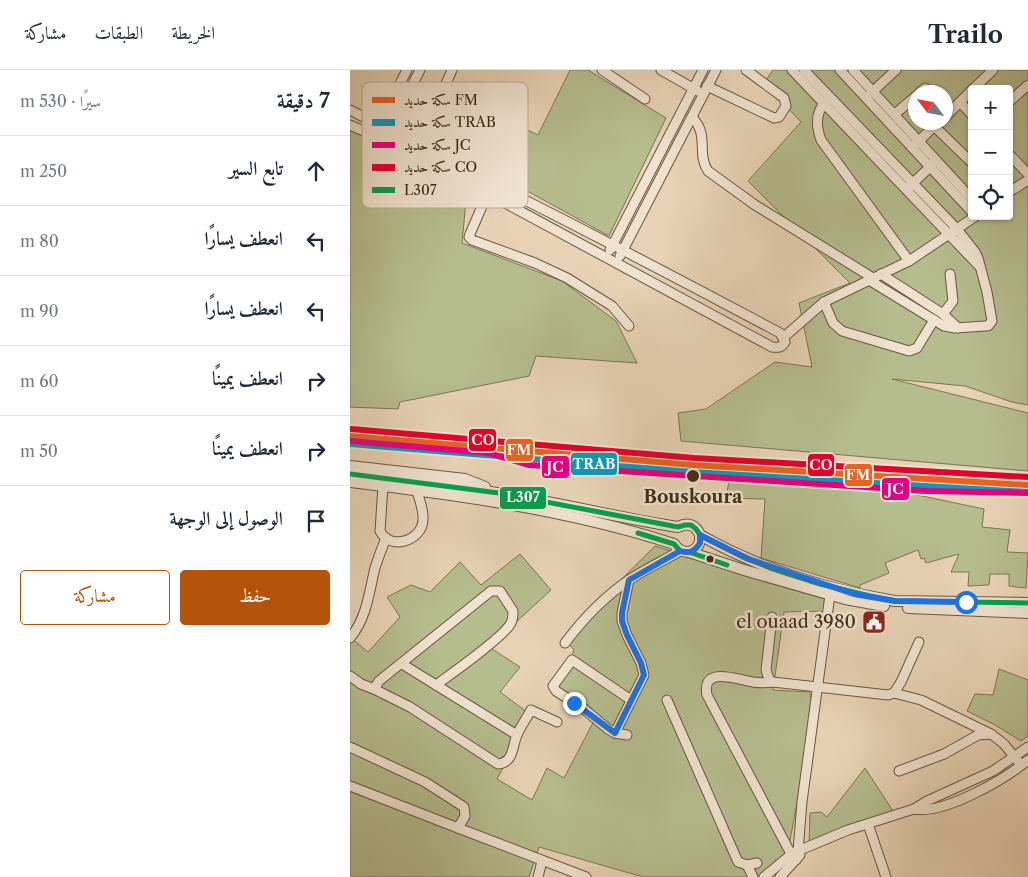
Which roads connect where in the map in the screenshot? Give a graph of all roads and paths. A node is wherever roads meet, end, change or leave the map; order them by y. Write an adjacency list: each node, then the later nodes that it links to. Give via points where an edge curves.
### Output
1 (407, 70): 15 (street)
2 (420, 70): 16 (street)
3 (452, 70): 17 (street)
4 (602, 70): 26 (street)
5 (661, 70): 20 (street)
6 (703, 70): 20 (street)
7 (716, 70): 21 (street)
8 (746, 70): 21 (street, via 784,98 786,106 779,117 774,118)
9 (792, 70): 27 (street)
10 (840, 70): 24 (street)
11 (853, 70): 22 (street)
12 (896, 70): 22 (street)
13 (993, 70): 18 (street)
14 (808, 71): 27 (street)
15 (401, 82)
16 (414, 82)
17 (447, 82)
18 (978, 85)
19 (1028, 85): 25 (street)
20 (693, 89): 21 (street); 36 (street)
21 (705, 90): 35 (street)
22 (874, 91): 24 (street); 33 (street)
23 (968, 95): 28 (street)
24 (866, 97): 43 (street)
25 (1013, 98)
26 (645, 99)
27 (827, 100): 50 (street); 62 (street, via 820,107 818,123 818,132 825,147)
28 (960, 102): 30 (street); 32 (street)
29 (908, 103): 33 (street)
30 (953, 109)
31 (350, 110): 34 (street)
32 (968, 111)
33 (895, 114): 42 (street)
34 (362, 116)
35 (692, 117): 38 (street); 65 (street, via 701,128 704,165 708,171 755,205)
36 (676, 121): 38 (street); 59 (street)
37 (350, 125): 41 (street)
38 (687, 126): 60 (street)
39 (930, 130): 42 (street)
40 (942, 130): 45 (street)
41 (362, 131)
42 (919, 140): 43 (street); 46 (street)
43 (912, 147): 47 (street)
44 (1013, 158): 48 (street)
45 (968, 159)
46 (937, 161): 47 (street); 52 (street)
47 (930, 167): 50 (street); 56 (street)
48 (1028, 174)
49 (1028, 180): 51 (street)
50 (910, 186): 58 (street)
51 (1013, 189)
52 (968, 195)
53 (528, 202): 59 (street)
54 (482, 208): 71 (street, via 469,237 472,240 567,278 612,306)
55 (514, 208): 61 (street)
56 (968, 208)
57 (970, 220): 58 (street)
58 (953, 232): 62 (street); 72 (street, via 976,252 992,321 988,326)
59 (612, 246): 60 (street); 61 (street)
60 (623, 251): 63 (street); 66 (street)
61 (606, 257): 63 (street)
62 (909, 261): 65 (street)
63 (617, 263): 67 (street)
64 (950, 274): 69 (street, via 953,301)
65 (874, 277): 68 (street); 69 (street); 70 (street)
66 (690, 286): 67 (street); 73 (street)
67 (684, 298): 73 (street, via 772,347 782,346)
68 (824, 302): 70 (street, via 833,323 842,331 909,351 917,348); 73 (street)
69 (943, 314): 72 (street)
70 (934, 320): 72 (street, via 947,327)
71 (629, 326)
72 (958, 328)
73 (784, 337)
74 (350, 466): 79 (street, via 464,479)
75 (350, 474): 79 (street)
76 (350, 482): 77 (street)
77 (383, 486): 78 (street); 82 (street, via 380,526 381,534)
78 (416, 489): 82 (street, via 423,521 419,532 405,541 394,542); 83 (street, via 519,506 628,530)
79 (498, 493): 80 (street)
80 (678, 528): 81 (street, via 692,525); 83 (street, via 673,537)
81 (700, 535): 83 (street, via 696,549); 86 (street, via 748,559 854,594 895,601)
82 (386, 538): 89 (street, via 365,612)
83 (681, 549): 84 (street); 85 (street)
84 (629, 580): 91 (street, via 587,615); 99 (street, via 622,621 644,672)
85 (830, 595): 87 (street, via 891,606); 96 (street)
86 (1028, 603)
87 (1028, 613)
88 (772, 617): 94 (street, via 766,670)
89 (350, 638)
90 (919, 642): 98 (street)
91 (565, 643)
92 (402, 664): 95 (street); 95 (street, via 491,591 500,592 513,611 511,623); 97 (street)
93 (350, 676): 97 (street)
94 (773, 682): 96 (street); 115 (street, via 721,676 714,677 706,689)
95 (436, 685): 104 (street)
96 (818, 686): 98 (street, via 885,695); 115 (street)
97 (374, 689): 104 (street, via 410,707 498,764 511,756)
98 (894, 693): 103 (street, via 921,700)
99 (631, 700): 102 (street); 102 (street, via 572,660 553,686)
100 (667, 700): 118 (street, via 738,862)
101 (557, 722): 104 (street, via 532,710)
102 (615, 733): 105 (street)
103 (992, 734): 108 (street); 110 (street, via 978,735 944,754)
104 (517, 735)
105 (626, 735)
106 (350, 747): 114 (street, via 425,782 462,806 466,812)
107 (1028, 747): 108 (street)
108 (1015, 757): 109 (street); 112 (street, via 981,778)
109 (1025, 763): 112 (street, via 974,794 931,809)
110 (899, 771)
111 (350, 786): 114 (street)
112 (914, 809): 113 (street)
113 (868, 824): 115 (street); 124 (street)
114 (458, 828): 116 (street)
115 (798, 854): 122 (street); 123 (street)
116 (542, 861): 119 (street); 120 (street)
117 (757, 863): 118 (street)
118 (746, 865): 121 (street)
119 (538, 877)
120 (586, 877)
121 (753, 877)
122 (764, 877)
123 (781, 877)
124 (886, 877)

